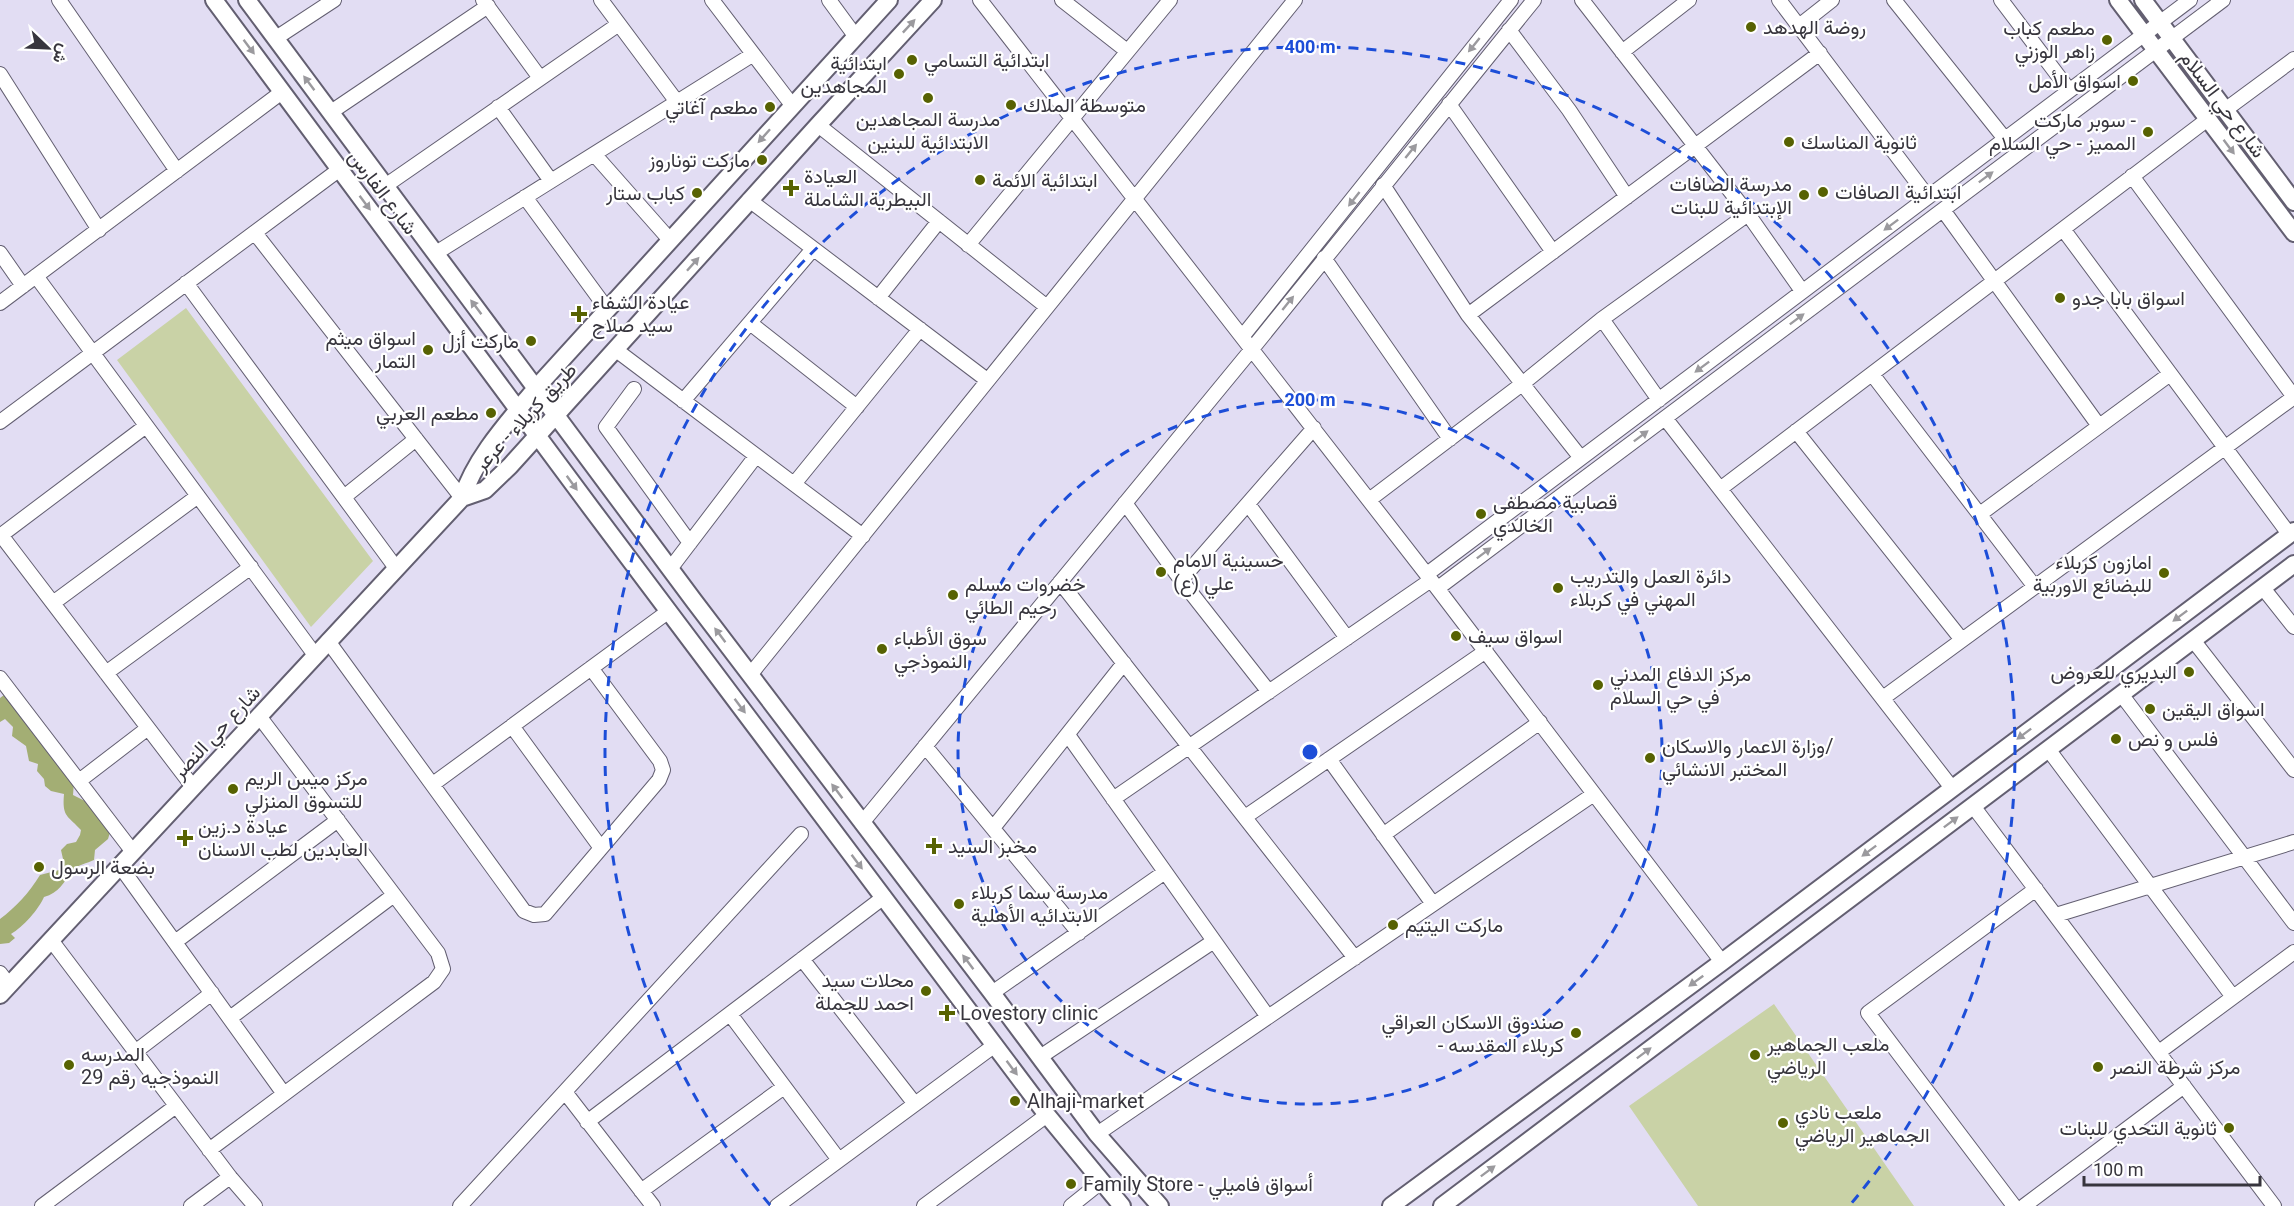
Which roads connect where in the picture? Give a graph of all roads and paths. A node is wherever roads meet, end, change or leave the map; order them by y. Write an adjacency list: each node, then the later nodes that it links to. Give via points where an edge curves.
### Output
1 (59, 0): 62 (street)
2 (214, 0): 48 (main road, شارع الفارس, one-way to 48)
3 (247, 0): 34 (main road, شارع الفارس)
4 (334, 0): 34 (street)
5 (601, 0): 29 (street)
6 (712, 0): 41 (street)
7 (829, 0): 33 (street)
8 (889, 0): 33 (main road, طريق كربلاء - عرعر)
9 (933, 0): 57 (main road, طريق كربلاء - عرعر, one-way to 9)
10 (980, 0): 55 (street)
11 (1062, 0): 37 (street)
12 (1170, 0): 37 (street)
13 (1295, 0): 70 (street)
14 (1511, 0): 100 (street, one-way to 100)
15 (1534, 0): 32 (street)
16 (1582, 0): 38 (street)
17 (1689, 0): 38 (street)
18 (1779, 0): 30 (street)
19 (1832, 0): 30 (street)
20 (1894, 0): 58 (street)
21 (2001, 0): 47 (street)
22 (2118, 0): 36 (main road, شارع حي السلام)
23 (2144, 0): 28 (main road)
24 (2190, 0): 27 (street)
25 (2223, 0): 31 (street)
26 (485, 3): 45 (street); 54 (street)
27 (2177, 10): 28 (street); 31 (street, via 2174,21)
28 (2160, 22): 35 (main road); 36 (street)
29 (619, 24): 45 (street); 49 (street)
30 (1799, 26): 39 (street)
31 (2187, 27): 35 (street)
32 (1509, 30): 50 (street); 68 (street)
33 (855, 37): 51 (main road, طريق كربلاء - عرعر)
34 (276, 38): 54 (main road, شارع الفارس, one-way to 34)
35 (2172, 38): 40 (street); 43 (main road)
36 (2138, 39): 40 (main road, شارع حي السلام); 47 (street)
37 (1127, 51): 55 (street)
38 (1622, 52): 59 (street)
39 (1820, 53): 59 (street); 69 (street)
40 (2150, 54): 46 (main road, شارع حي السلام); 73 (street, one-way to 40)
41 (752, 55): 49 (street); 51 (street)
42 (2294, 59): 53 (street)
43 (2194, 68): 46 (main road, via 2184,70); 53 (main road)
44 (0, 74): 77 (street)
45 (540, 78): 52 (street)
46 (2178, 79): 56 (main road, شارع حي السلام)
47 (2069, 90): 58 (street)
48 (282, 92): 61 (main road, شارع الفارس); 62 (street)
49 (677, 102): 60 (street)
50 (1449, 104): 66 (street, one-way to 50); 83 (street)
51 (792, 105): 80 (main road, طريق كربلاء - عرعر, one-way to 80)
52 (498, 107): 64 (street); 65 (street)
53 (2225, 110): 72 (main road)
54 (331, 112): 65 (main road, شارع الفارس)
55 (1072, 118): 70 (street); 81 (street)
56 (2208, 119): 63 (street); 79 (main road, شارع حي السلام, one-way to 79)
57 (818, 124): 71 (main road, طريق كربلاء - عرعر); 75 (street)
58 (2005, 139): 69 (street)
59 (1695, 146): 68 (street); 74 (street)
60 (594, 154): 64 (street); 80 (street)
61 (340, 169): 78 (street); 108 (main road, شارع الفارس, one-way to 108)
62 (177, 171): 77 (street)
63 (2132, 176): 76 (street); 133 (street, via 2294,397)
64 (551, 181): 67 (street)
65 (386, 186): 85 (main road, شارع الفارس)
66 (1383, 186): 86 (street); 96 (street)
67 (525, 197): 85 (street); 95 (street)
68 (1627, 197): 83 (street)
69 (1928, 197): 91 (street, one-way to 91)
70 (1135, 199): 94 (street); 100 (street)
71 (749, 200): 82 (street); 104 (main road, طريق كربلاء - عرعر, one-way to 71)
72 (2294, 202)
73 (1943, 210): 88 (street); 106 (street, one-way to 73)
74 (1748, 214): 91 (street); 97 (street)
75 (939, 221): 81 (street); 92 (street)
76 (2063, 229): 88 (street); 112 (street)
77 (99, 230): 87 (street)
78 (255, 232): 89 (street); 130 (street)
79 (2294, 233)
80 (670, 240): 95 (main road, طريق كربلاء - عرعر)
81 (969, 245): 94 (street)
82 (813, 249): 92 (street); 98 (street)
83 (1553, 252): 96 (street)
84 (0, 253): 90 (street)
85 (436, 253): 107 (main road, شارع الفارس, one-way to 85)
86 (1324, 258): 103 (street, one-way to 86); 131 (street)
87 (36, 276): 90 (street); 105 (street)
88 (1995, 280): 111 (street); 126 (street)
89 (186, 283): 105 (street); 140 (street)
90 (23, 286): 93 (street)
91 (1802, 291): 101 (street)
92 (878, 298): 99 (street)
93 (0, 303)
94 (1047, 307): 113 (street)
95 (607, 309): 110 (main road, طريق كربلاء - عرعر)
96 (1468, 315): 114 (street)
97 (1602, 319): 114 (street); 118 (street)
98 (750, 323): 119 (street); 120 (street)
99 (920, 329): 113 (street); 120 (street)
100 (1242, 337): 103 (street)
101 (1741, 338): 102 (street); 106 (street, via 1742,350)
102 (1727, 348): 109 (street, via 1737,351); 118 (street, one-way to 118)
103 (1252, 349): 127 (street); 143 (street)
104 (616, 350): 115 (main road, طريق كربلاء - عرعر); 119 (street)
105 (93, 353): 124 (street); 125 (street)
106 (1751, 354): 109 (street)
107 (512, 355): 108 (main road, via 502,367 494,369); 110 (main road, via 536,371); 116 (main road, شارع الفارس)
108 (484, 363): 121 (main road, شارع الفارس)
109 (1737, 364): 123 (street)
110 (555, 367): 116 (main road, طريق كربلاء - عرعر)
111 (1872, 374): 128 (street); 146 (street)
112 (2170, 374): 126 (street); 133 (street)
113 (987, 380): 149 (street)
114 (1522, 384): 131 (street); 134 (street)
115 (583, 385): 122 (main road, طريق كربلاء - عرعر); 132 (main road, via 572,418)
116 (536, 388): 121 (main road, طريق كربلاء - عرعر); 122 (main road, شارع الفارس)
117 (634, 389): 150 (street, via 606,427)
118 (1659, 400): 151 (street)
119 (683, 401): 135 (street)
120 (857, 407): 136 (street)
121 (518, 410): 129 (main road, شارع الفارس); 141 (main road, طريق كربلاء - عرعر, via 469,477)
122 (556, 415): 129 (main road, طريق كربلاء - عرعر); 132 (main road, شارع الفارس)
123 (1665, 418): 137 (street); 157 (street, one-way to 123)
124 (0, 422)
125 (146, 426): 139 (street); 148 (street)
126 (2100, 426): 146 (street)
127 (1314, 428): 142 (street); 144 (street)
128 (1796, 431): 137 (street); 169 (street)
129 (538, 435): 141 (main road, طريق كربلاء - عرعر, via 485,490); 145 (main road, شارع الفارس, one-way to 145)
130 (416, 439): 140 (street); 141 (street)
131 (1450, 440): 142 (street)
132 (580, 448): 138 (main road, شارع الفارس)
133 (2225, 448): 147 (street); 161 (street)
134 (1577, 453)
135 (756, 456): 136 (street); 150 (street)
136 (794, 484): 149 (street)
137 (1720, 489): 181 (street)
138 (614, 494): 145 (main road, via 599,489 591,497); 155 (main road, شارع الفارس)
139 (198, 496): 153 (street); 164 (street)
140 (344, 497): 154 (street)
141 (462, 498): 154 (main road, شارع حي النصر)
142 (1369, 500): 159 (street)
143 (1125, 503): 158 (street); 160 (street)
144 (1248, 504): 158 (street); 168 (street)
145 (591, 508): 165 (main road, شارع الفارس)
146 (1980, 514): 161 (street)
147 (2291, 533): 156 (main road)
148 (1, 535): 164 (street)
149 (863, 536): 177 (street)
150 (690, 543): 155 (street)
151 (1446, 560): 157 (street, via 1445,569); 159 (street)
152 (2294, 564): 162 (main road)
153 (251, 567): 173 (street); 176 (street)
154 (396, 568): 171 (main road, شارع حي النصر)
155 (670, 569): 177 (main road, شارع الفارس, one-way to 155)
156 (2243, 569): 162 (main road, via 2246,584); 163 (main road)
157 (1455, 575): 159 (street)
158 (1180, 580): 179 (street)
159 (1432, 581): 168 (street); 172 (street)
160 (1060, 582): 174 (street); 187 (street)
161 (2035, 586): 169 (street)
162 (2261, 590): 166 (main road); 167 (street)
163 (2214, 591): 166 (main road, via 2226,600); 195 (main road, one-way to 195)
164 (53, 603): 176 (street)
165 (669, 611): 175 (street); 215 (main road, شارع الفارس, one-way to 215)
166 (2227, 614): 170 (main road)
167 (2294, 627)
168 (1347, 638): 179 (street)
169 (1962, 640): 181 (street)
170 (2193, 640): 180 (main road); 191 (street)
171 (328, 641): 173 (main road, شارع حي النصر); 193 (street)
172 (1486, 651): 183 (street); 190 (street)
173 (315, 655): 182 (main road, شارع حي النصر)
174 (1124, 663): 186 (street); 188 (street)
175 (591, 668): 184 (street); 206 (street, via 663,770 659,780)
176 (106, 674): 185 (street)
177 (750, 675): 201 (main road, شارع الفارس, one-way to 177)
178 (3, 686): 192 (street)
179 (1269, 692): 188 (street)
180 (2121, 694): 189 (main road); 208 (street)
181 (1883, 698): 195 (street)
182 (260, 716): 194 (main road, شارع حي النصر); 200 (street)
183 (1540, 722): 196 (street); 204 (street)
184 (512, 726): 193 (street); 206 (street)
185 (148, 728): 192 (street); 194 (street)
186 (1068, 735): 197 (street); 202 (street)
187 (925, 746): 201 (street); 202 (street)
188 (1189, 747): 197 (street); 199 (street)
189 (2048, 749): 198 (main road); 212 (street)
190 (1329, 759): 199 (street); 204 (street)
191 (2294, 770)
192 (79, 781): 207 (street)
193 (433, 784): 206 (street, via 524,910 534,915 545,914)
194 (193, 787): 207 (main road, شارع حي النصر)
195 (1952, 788): 211 (main road, one-way to 211)
196 (1594, 794): 216 (street); 229 (street)
197 (1113, 799): 210 (street)
198 (1973, 806): 213 (street); 217 (main road, one-way to 198)
199 (1245, 817): 227 (street)
200 (338, 820): 214 (street); 225 (street)
201 (862, 823): 232 (main road, شارع الفارس, one-way to 201)
202 (993, 828): 222 (street)
203 (801, 834): 243 (street)
204 (1383, 834): 216 (street)
205 (2294, 842): 208 (street)
206 (601, 848)
207 (133, 852): 209 (main road, شارع حي النصر)
208 (2244, 857): 212 (street); 220 (street)
209 (120, 866): 223 (main road, شارع حي النصر); 225 (street)
210 (1165, 872): 222 (street); 224 (street)
211 (1822, 886): 217 (main road, via 1824,901); 218 (main road)
212 (2150, 887): 219 (street); 233 (street)
213 (2036, 889): 219 (street); 267 (street, via 1868,1013)
214 (394, 895): 236 (street); 244 (street, via 438,953 443,969 440,975)
215 (884, 897): 228 (street); 237 (main road, شارع الفارس)
216 (1433, 904): 227 (street)
217 (1836, 909): 221 (main road)
218 (1791, 910): 221 (main road, via 1802,914); 229 (main road)
219 (2056, 915): 239 (street)
220 (2294, 923)
221 (1807, 930): 266 (main road, one-way to 221)
222 (1079, 933): 232 (street)
223 (51, 940): 230 (main road, شارع حي النصر); 238 (street)
224 (1214, 941): 235 (street); 240 (street)
225 (175, 942): 231 (street)
226 (2294, 952): 233 (street)
227 (1355, 958): 235 (street)
228 (802, 959): 234 (street); 245 (street)
229 (1722, 962): 265 (main road, one-way to 265)
230 (3, 984)
231 (212, 993): 236 (street); 238 (street)
232 (992, 993): 240 (main road, شارع الفارس)
233 (2233, 997): 239 (street)
234 (730, 1014): 242 (street); 248 (street)
235 (1268, 1017): 249 (street)
236 (230, 1018): 244 (street)
237 (995, 1045): 245 (street); 247 (main road, شارع الفارس, one-way to 247)
238 (135, 1052): 246 (street)
239 (2159, 1052): 241 (street)
240 (1040, 1057): 249 (main road, شارع الفارس)
241 (2184, 1086): 268 (street); 269 (street)
242 (784, 1087): 251 (street); 254 (street)
243 (565, 1092): 248 (street); 258 (street)
244 (284, 1094): 250 (street)
245 (915, 1104): 251 (street)
246 (176, 1106): 250 (street); 255 (street)
247 (1047, 1115): 253 (main road, شارع الفارس); 261 (street)
248 (587, 1122): 254 (street)
249 (1097, 1134): 264 (main road, شارع الفارس)
250 (209, 1150): 252 (street)
251 (839, 1160): 260 (street)
252 (230, 1177): 256 (street); 257 (street)
253 (1101, 1182): 262 (street); 263 (main road, شارع الفارس)
254 (641, 1191): 259 (street)
255 (42, 1206)
256 (190, 1206)
257 (255, 1206)
258 (460, 1206)
259 (652, 1206)
260 (777, 1206)
261 (924, 1206)
262 (1071, 1206)
263 (1122, 1206)
264 (1160, 1206)
265 (1391, 1206)
266 (1442, 1206)
267 (2014, 1206)
268 (2024, 1206)
269 (2274, 1206)

